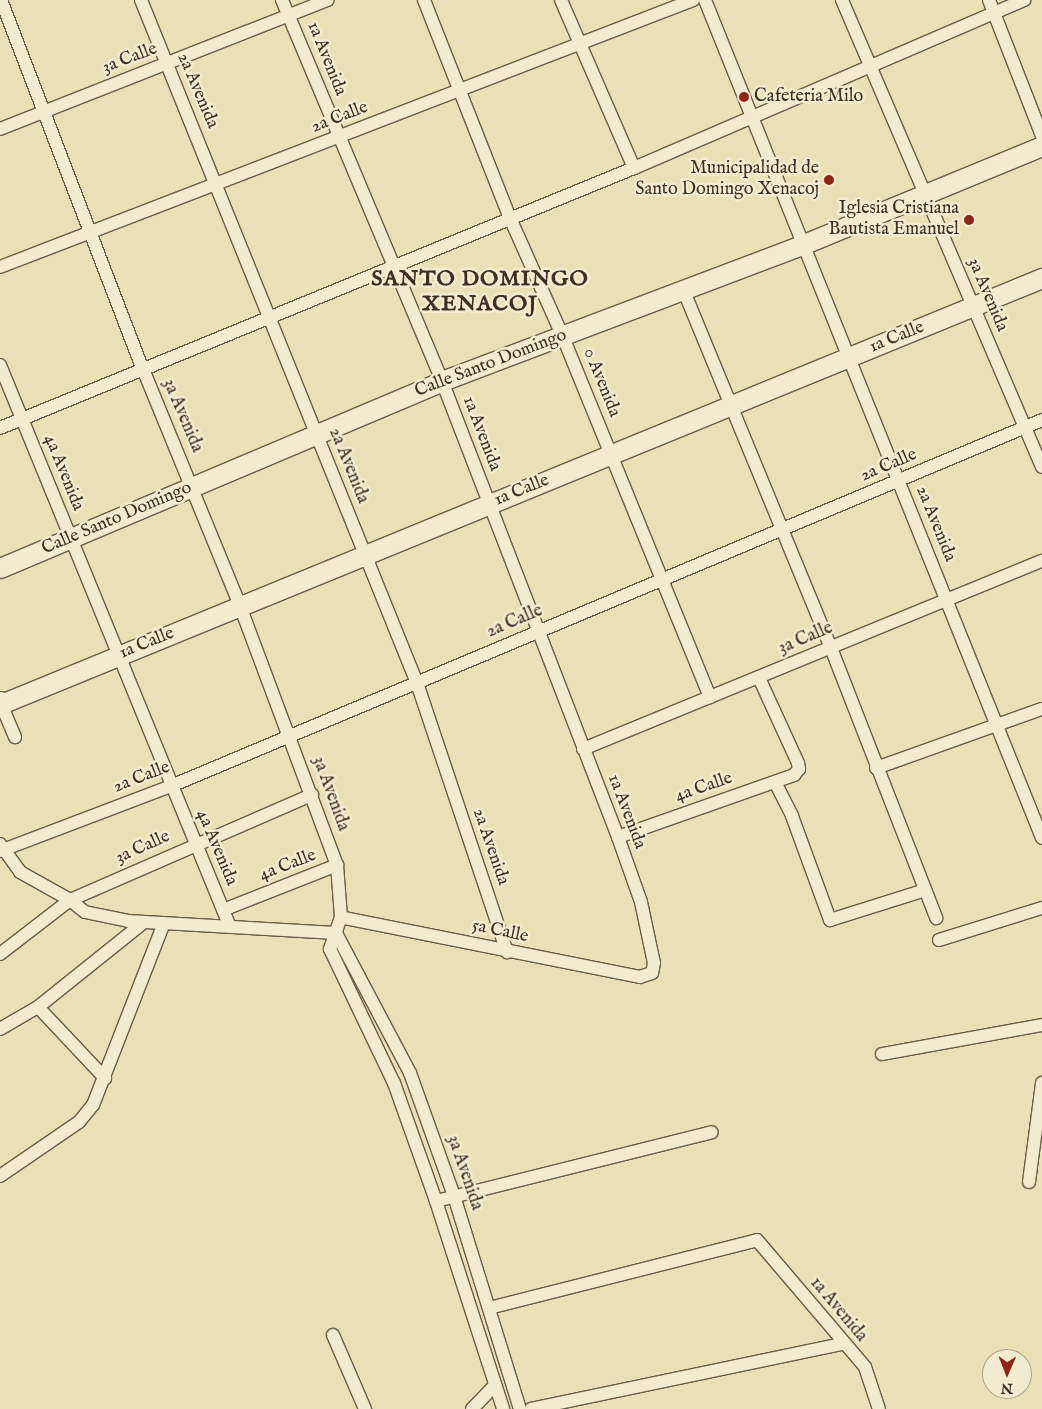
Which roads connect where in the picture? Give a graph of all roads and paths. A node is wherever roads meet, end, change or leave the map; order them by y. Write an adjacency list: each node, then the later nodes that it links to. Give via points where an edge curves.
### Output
1 (1, 0): 18 (street, 3a Avenida)
2 (141, 0): 15 (street, 2a Avenida)
3 (282, 0): 13 (street, 1a Avenida)
4 (328, 0): 13 (street, 3a Calle)
5 (424, 0): 17 (street, 0 Avenida)
6 (561, 0): 14 (street)
7 (693, 0): 14 (street, 2a Calle)
8 (705, 0): 19 (street, 2a Avenida)
9 (842, 0): 16 (street, 3a Avenida)
10 (989, 0): 12 (street)
11 (1024, 0): 12 (street)
12 (994, 14): 16 (street); 21 (street)
13 (289, 16): 15 (street, 3a Calle); 22 (street, 1a Avenida)
14 (580, 46): 17 (street, 2a Calle); 24 (street)
15 (166, 64): 18 (street, 3a Calle); 25 (street, 2a Avenida)
16 (871, 68): 19 (street); 26 (street, 3a Avenida)
17 (459, 91): 22 (street, 2a Calle); 27 (street, 0 Avenida)
18 (44, 112): 20 (street, 3a Calle); 28 (street, 3a Avenida)
19 (754, 118): 24 (street); 29 (street, 2a Avenida)
20 (0, 129)
21 (1042, 136)
22 (339, 138): 25 (street, 2a Calle); 30 (street, 1a Avenida)
23 (1042, 146): 26 (main road, Calle Santo Domingo)
24 (634, 168): 27 (street)
25 (216, 183): 28 (street, 2a Calle); 35 (street, 2a Avenida)
26 (925, 194): 29 (main road, Calle Santo Domingo); 34 (street, 3a Avenida)
27 (510, 218): 30 (street); 36 (street, 0 Avenida)
28 (89, 231): 31 (street, 2a Calle); 39 (street, 3a Avenida)
29 (804, 244): 33 (main road, Calle Santo Domingo); 37 (street, 2a Avenida)
30 (391, 265): 35 (street); 40 (street, 1a Avenida)
31 (0, 267)
32 (1042, 278): 34 (main road, 1a Calle)
33 (683, 289): 36 (main road, Calle Santo Domingo); 41 (street)
34 (973, 307): 37 (main road, 1a Calle); 44 (street, 3a Avenida)
35 (268, 316): 39 (street); 46 (street, 2a Avenida)
36 (563, 337): 40 (main road, Calle Santo Domingo); 47 (street, 0 Avenida)
37 (850, 357): 41 (main road, 1a Calle); 49 (street, 2a Avenida)
38 (0, 365): 42 (street, 4a Avenida)
39 (143, 369): 42 (street); 50 (street, 3a Avenida)
40 (442, 381): 46 (main road, Calle Santo Domingo); 51 (street, 1a Avenida)
41 (731, 406): 47 (main road, 1a Calle); 52 (street)
42 (22, 419): 45 (street); 53 (street, 4a Avenida)
43 (1042, 420): 44 (street, 2a Calle)
44 (1025, 427): 48 (street, 3a Avenida); 49 (street, 2a Calle)
45 (0, 428)
46 (317, 435): 50 (main road, Calle Santo Domingo); 54 (street, 2a Avenida)
47 (611, 455): 51 (main road, 1a Calle); 57 (street, 0 Avenida)
48 (1042, 466)
49 (899, 480): 52 (street, 2a Calle); 58 (street, 2a Avenida)
50 (193, 487): 53 (main road, Calle Santo Domingo); 59 (street, 3a Avenida)
51 (489, 504): 54 (main road, 1a Calle); 60 (street, 1a Avenida)
52 (782, 530): 57 (street, 2a Calle); 61 (street)
53 (71, 539): 56 (main road, Calle Santo Domingo); 62 (street, 4a Avenida)
54 (366, 555): 59 (main road, 1a Calle); 64 (street, 2a Avenida)
55 (1042, 561): 58 (street, 3a Calle)
56 (0, 568)
57 (662, 580): 60 (street, 2a Calle); 65 (street, 0 Avenida)
58 (947, 600): 61 (street, 3a Calle); 68 (street, 2a Avenida)
59 (240, 606): 62 (main road, 1a Calle); 69 (street, 3a Avenida)
60 (537, 632): 64 (street, 2a Calle); 71 (street, 1a Avenida)
61 (831, 648): 63 (street, 3a Calle); 72 (street)
62 (119, 656): 66 (main road, 1a Calle); 74 (street, 4a Avenida)
63 (759, 678): 65 (street, 3a Calle); 73 (street, 4a Calle, via 799,768 794,775)
64 (416, 683): 69 (street, 2a Calle); 92 (street, 2a Avenida)
65 (710, 697): 71 (street, 3a Calle)
66 (1, 702): 70 (street)
67 (1042, 709): 68 (street)
68 (997, 724): 72 (street); 77 (street, 2a Avenida)
69 (289, 736): 74 (street, 2a Calle); 75 (street, 3a Avenida)
70 (15, 737)
71 (583, 749): 76 (street, 1a Avenida)
72 (876, 768): 81 (street)
73 (775, 782): 76 (street, 4a Calle); 81 (street, via 792,816 830,920)
74 (171, 786): 78 (street, 4a Avenida); 79 (street, 2a Calle)
75 (312, 795): 78 (street, 3a Calle); 80 (street, 3a Avenida)
76 (618, 837): 94 (street, 1a Avenida, via 641,902 654,963)
77 (1042, 838)
78 (196, 844): 82 (street, 3a Calle); 84 (street, 4a Avenida)
79 (1, 848): 82 (street, via 20,872)
80 (337, 865): 84 (street, 4a Calle); 85 (street, 3a Avenida)
81 (925, 890): 86 (street)
82 (70, 900): 87 (street, via 85,912); 93 (street, 3a Calle)
83 (1042, 908): 91 (street)
84 (223, 910): 89 (street, 4a Avenida)
85 (341, 917): 90 (street, 3a Avenida); 92 (street, 5a Calle)
86 (936, 918)
87 (144, 922): 88 (street); 95 (street)
88 (164, 923): 89 (street); 99 (street)
89 (230, 927): 90 (street)
90 (336, 933): 104 (street, 3a Avenida, via 410,1073); 105 (street, 3a Avenida, via 330,949 394,1083)
91 (939, 940)
92 (507, 952): 94 (street, 5a Calle, via 640,977)
93 (0, 954)
94 (652, 972)
95 (38, 1007): 97 (street); 99 (street)
96 (1042, 1025): 98 (street)
97 (0, 1029)
98 (882, 1054)
99 (105, 1078): 102 (street, via 93,1106 79,1122)
100 (1042, 1083): 103 (street)
101 (712, 1132): 104 (street)
102 (0, 1176)
103 (1029, 1182)
104 (454, 1196): 105 (street); 106 (street, 3a Avenida)
105 (436, 1201): 109 (street, 3a Avenida)
106 (489, 1308): 108 (street, 1a Avenida, via 757,1240); 113 (street, 3a Avenida)
107 (333, 1335): 110 (street)
108 (842, 1344): 114 (street); 115 (street, 1a Avenida, via 865,1367)
109 (495, 1385): 111 (street); 112 (street, 3a Avenida)
110 (365, 1409)
111 (472, 1409)
112 (503, 1409)
113 (520, 1409)
114 (531, 1409)
115 (879, 1409)

